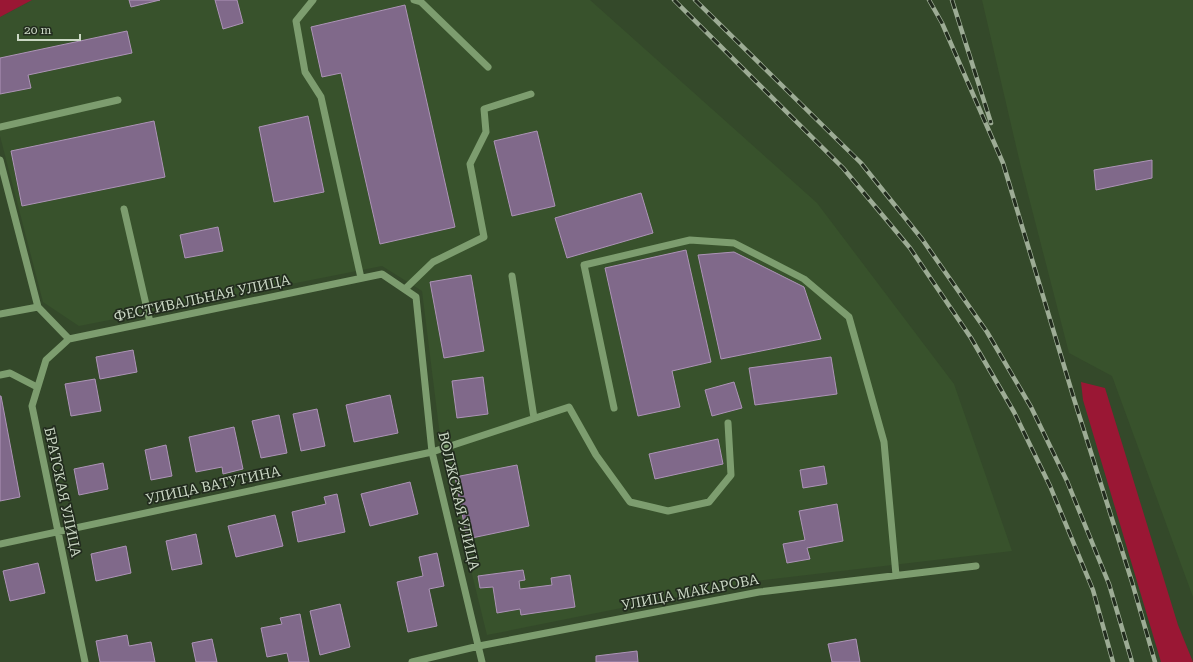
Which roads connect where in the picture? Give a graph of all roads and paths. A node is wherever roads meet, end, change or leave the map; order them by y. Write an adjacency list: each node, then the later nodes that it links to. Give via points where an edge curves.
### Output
1 (314, 0): 10 (street, via 296,21 305,72 321,97)
2 (414, 0): 3 (street, via 421,2)
3 (488, 67)
4 (531, 94): 11 (street, via 484,109 486,132 470,164 484,237 433,262)
5 (118, 100): 6 (street)
6 (0, 127)
7 (0, 160): 13 (street)
8 (124, 209): 15 (street)
9 (512, 276): 20 (street)
10 (362, 278): 11 (street, ФЕСТИВАЛЬНАЯ УЛИЦА, via 382,274); 15 (street, ФЕСТИВАЛЬНАЯ УЛИЦА)
11 (405, 289): 12 (street, ФЕСТИВАЛЬНАЯ УЛИЦА)
12 (416, 297): 22 (street, ВОЛЖСКАЯ УЛИЦА)
13 (38, 307): 14 (street); 16 (street)
14 (0, 314)
15 (150, 322): 16 (street, ФЕСТИВАЛЬНАЯ УЛИЦА)
16 (69, 339): 18 (street, БРАТСКАЯ УЛИЦА, via 46,360)
17 (0, 375): 18 (street, via 10,373)
18 (37, 387): 23 (street, БРАТСКАЯ УЛИЦА, via 32,406)
19 (614, 408): 26 (street, via 584,265 690,240 734,243 804,279 849,317 884,442)
20 (534, 418): 21 (street, УЛИЦА ВАТУТИНА, via 569,407 596,455 630,502 668,510 709,502 731,475); 22 (street, УЛИЦА ВАТУТИНА)
21 (728, 423)
22 (432, 452): 23 (street, УЛИЦА ВАТУТИНА); 27 (street, ВОЛЖСКАЯ УЛИЦА)
23 (58, 531): 24 (street, УЛИЦА ВАТУТИНА); 28 (street, БРАТСКАЯ УЛИЦА)
24 (0, 544)
25 (976, 566): 26 (street, УЛИЦА МАКАРОВА)
26 (896, 575): 27 (street, УЛИЦА МАКАРОВА, via 759,592)
27 (479, 646): 29 (street, УЛИЦА МАКАРОВА); 30 (street, ВОЛЖСКАЯ УЛИЦА)
28 (85, 662)
29 (412, 662)
30 (482, 662)

